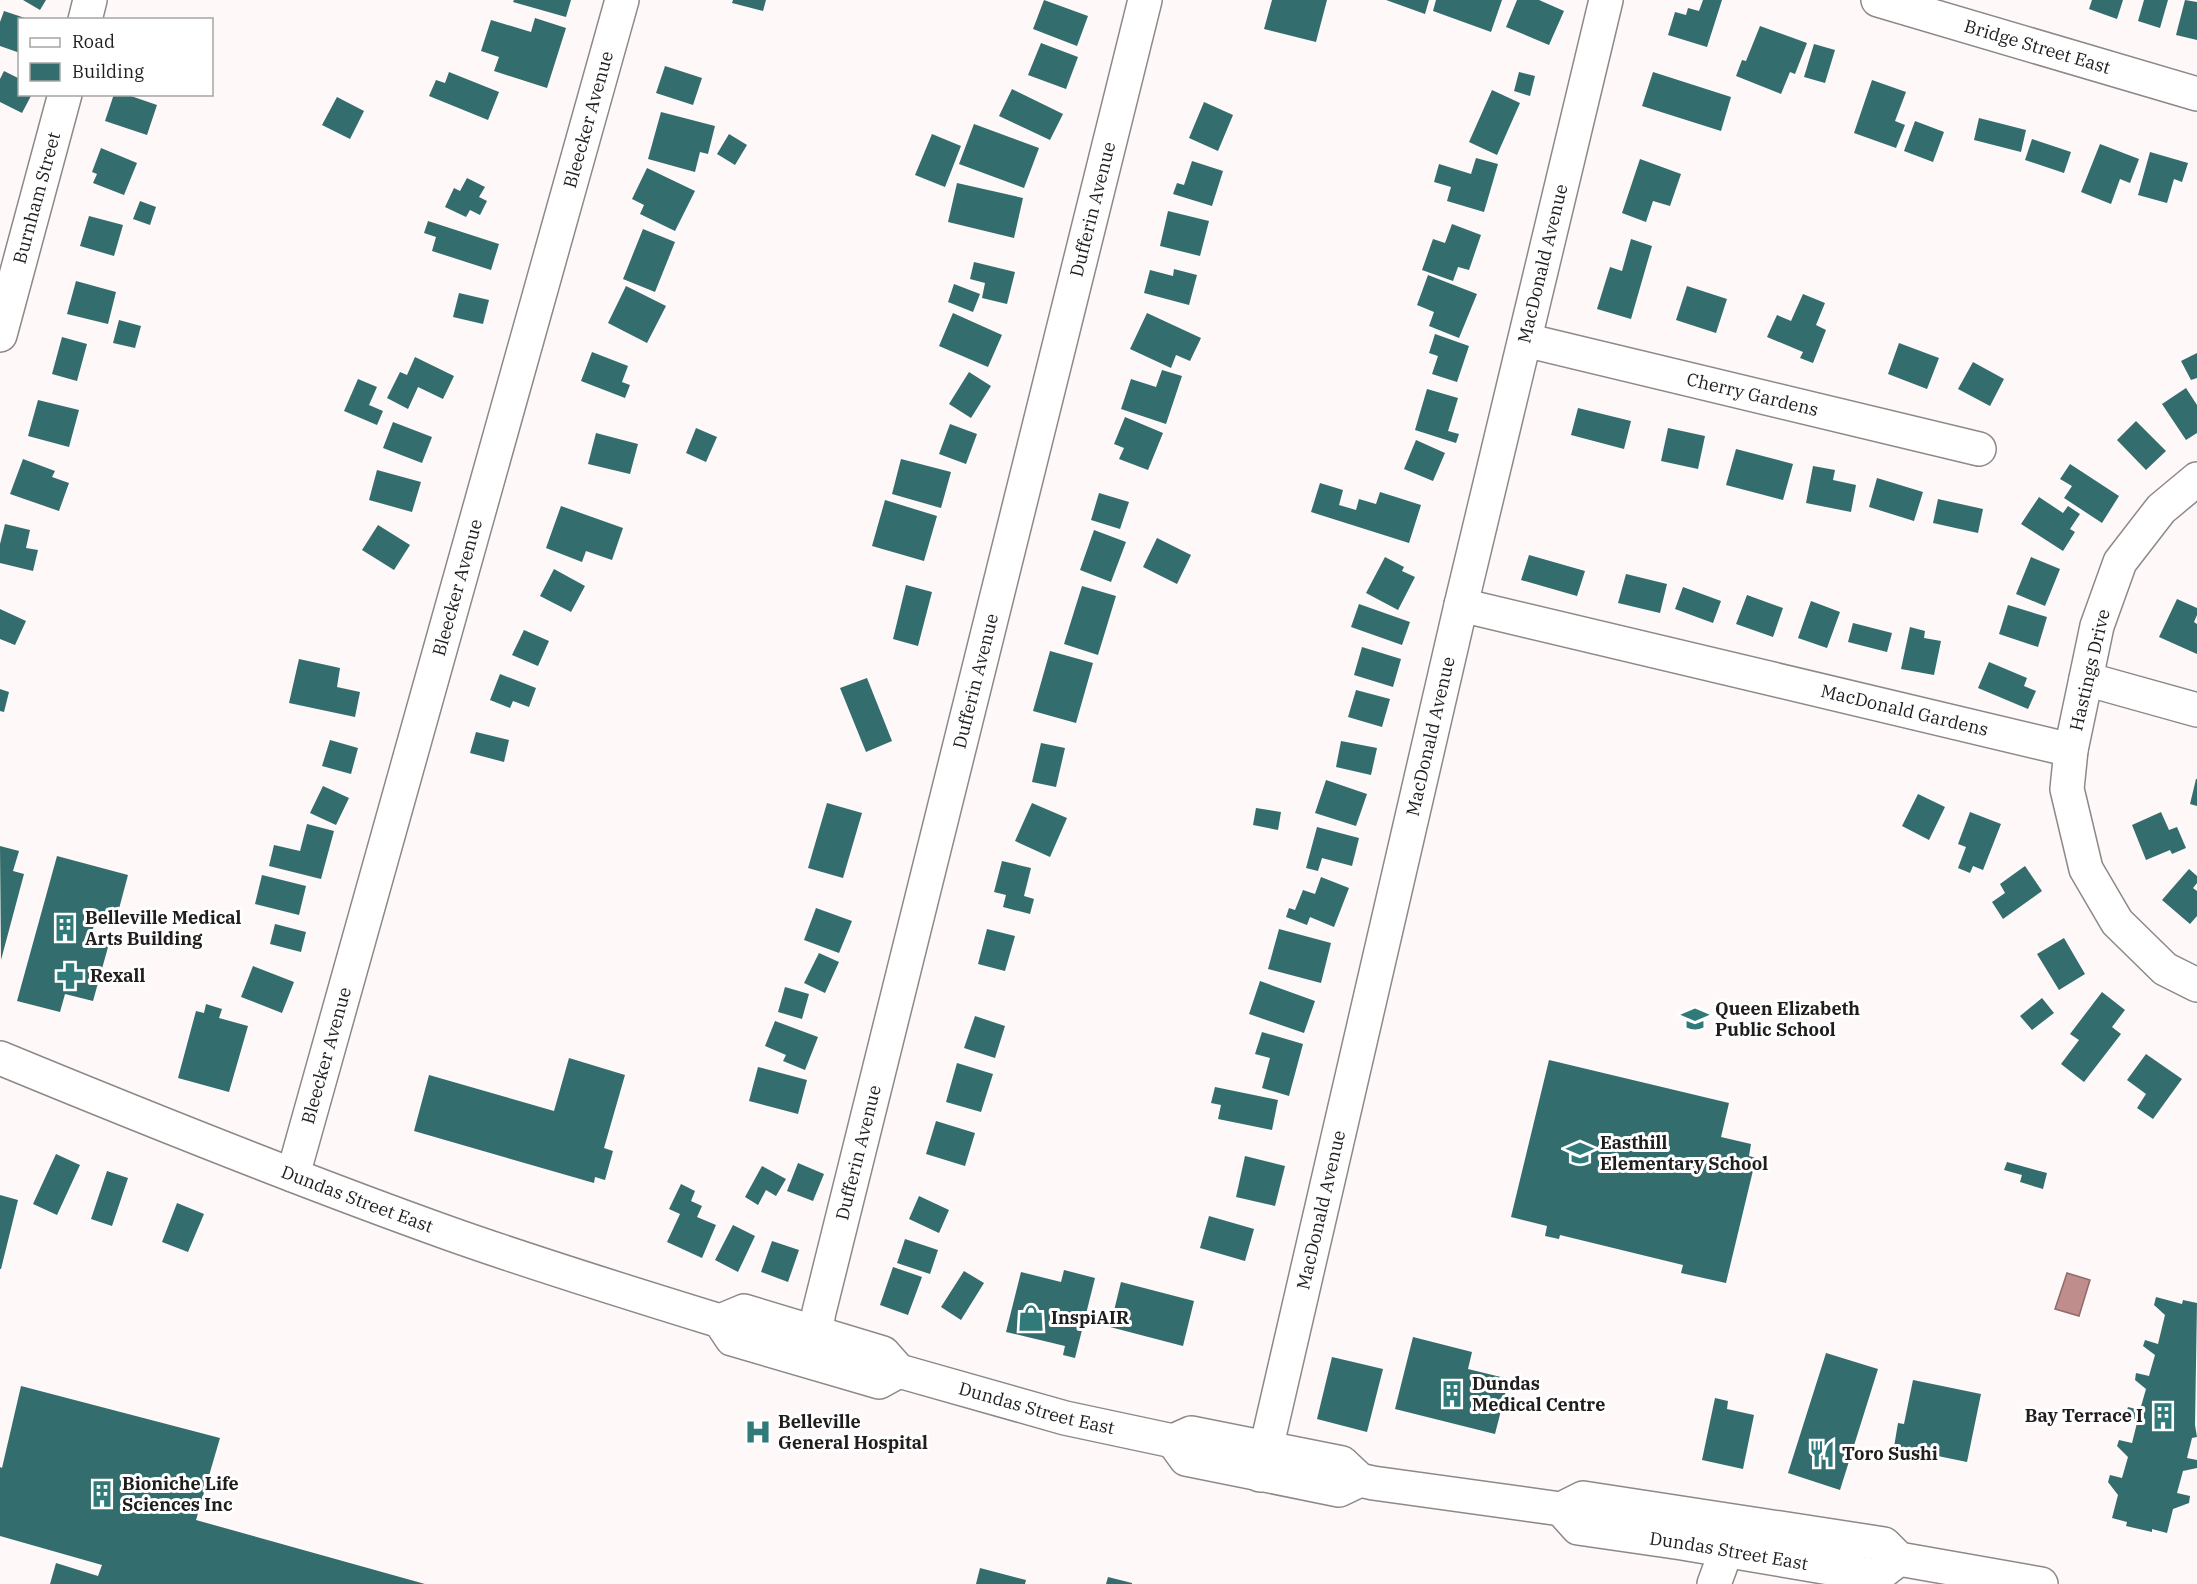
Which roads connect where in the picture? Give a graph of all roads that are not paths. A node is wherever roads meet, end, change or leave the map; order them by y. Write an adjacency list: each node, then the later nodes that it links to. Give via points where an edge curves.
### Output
1 (90, 0): 6 (street)
2 (622, 0): 19 (street, Bleecker Avenue)
3 (1145, 0): 20 (street, Dufferin Avenue)
4 (1606, 0): 10 (street, MacDonald Avenue)
5 (1878, 0): 7 (street, Bridge Street East)
6 (86, 18)
7 (2197, 94)
8 (64, 96): 9 (street, Burnham Street)
9 (0, 335)
10 (1525, 340): 11 (street, Cherry Gardens); 13 (street, MacDonald Avenue)
11 (1979, 449)
12 (2197, 479): 14 (street, Hastings Drive, via 2161,509 2120,562 2097,626)
13 (1461, 605): 16 (street, MacDonald Gardens); 21 (street, MacDonald Avenue)
14 (2086, 679): 15 (street); 16 (street, Hastings Drive)
15 (2197, 711)
16 (2071, 750): 17 (street, via 2067,789 2086,869 2118,922 2165,969)
17 (2197, 985)
18 (0, 1058): 19 (street, Dundas Street East)
19 (293, 1175): 20 (street, Dundas Street East, via 471,1241 720,1322 744,1311)
20 (812, 1347): 21 (street, Dundas Street East, via 883,1353 899,1371 1065,1418 1173,1441 1191,1433)
21 (1264, 1462): 22 (street, Dundas Street East, via 1342,1463 1360,1480 1561,1509 1583,1498)
22 (1731, 1536): 23 (street); 24 (street, Dundas Street East, via 1884,1544 1899,1559)
23 (1714, 1584)
24 (2041, 1584)

